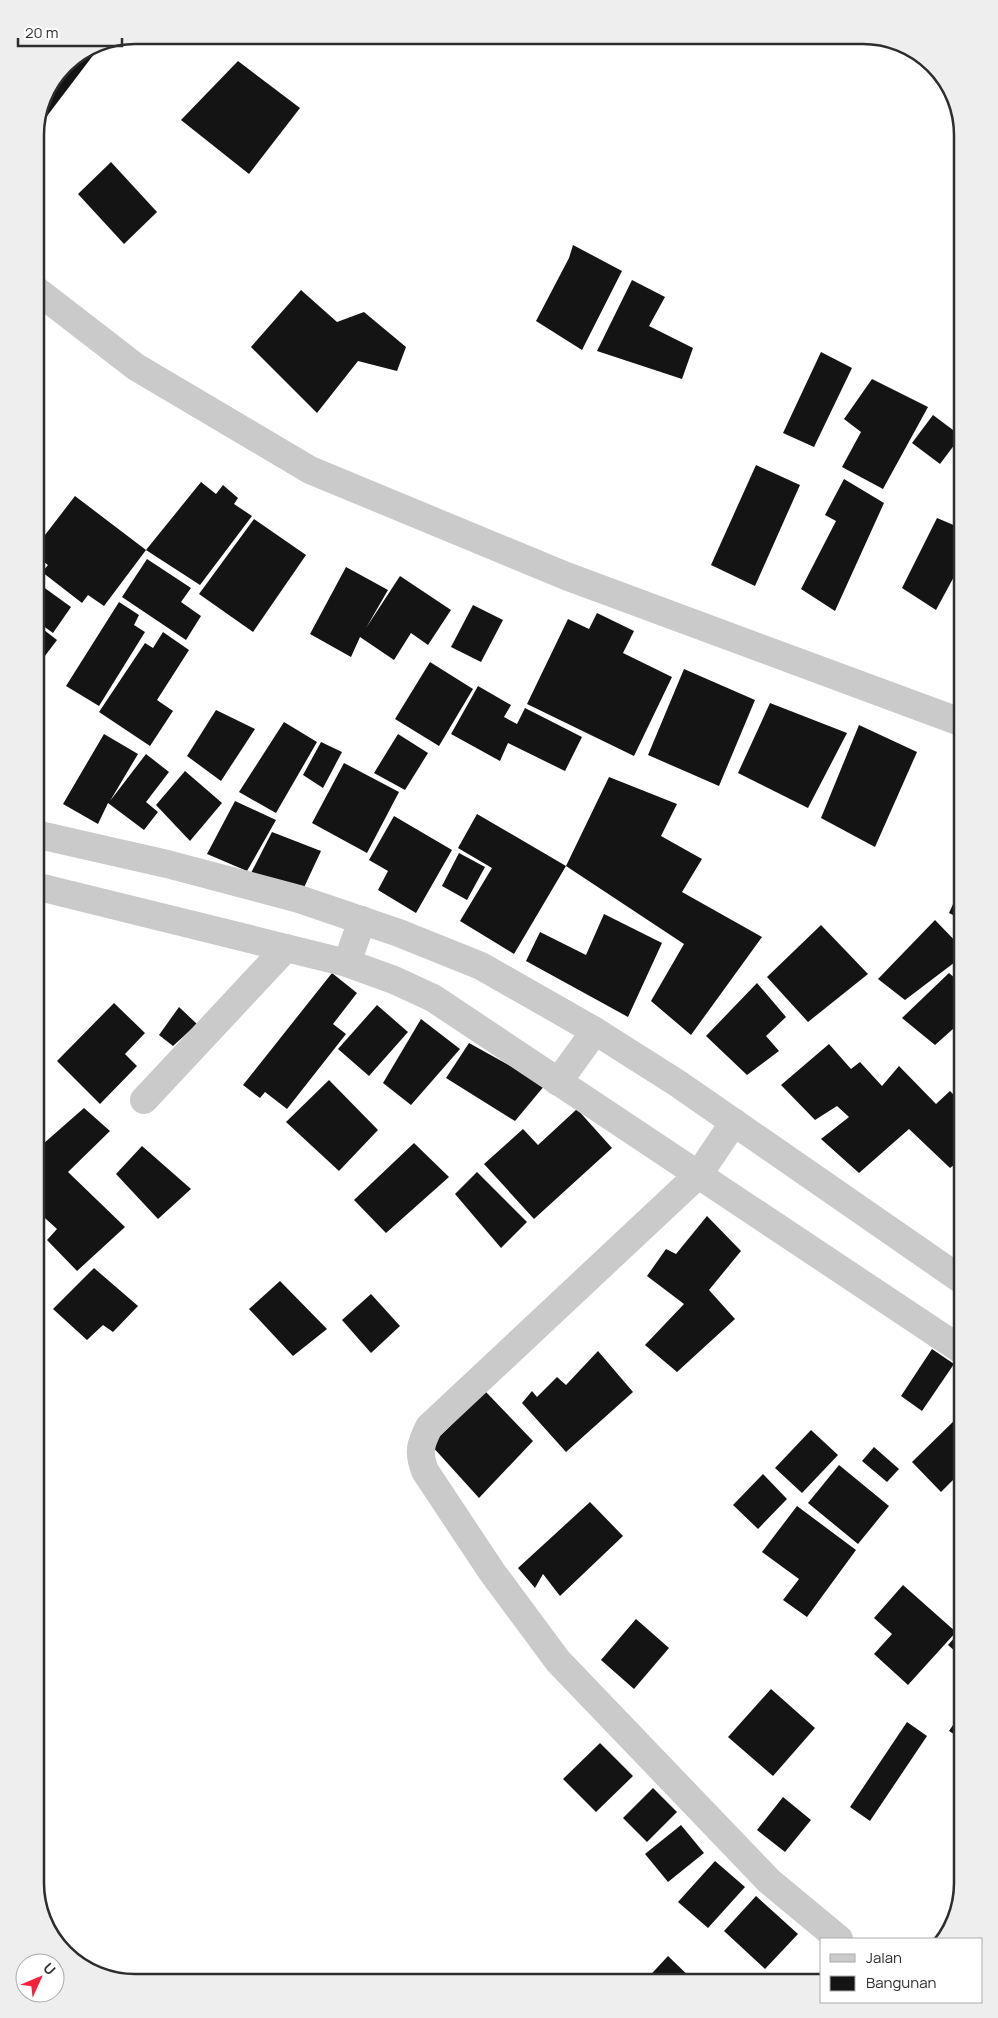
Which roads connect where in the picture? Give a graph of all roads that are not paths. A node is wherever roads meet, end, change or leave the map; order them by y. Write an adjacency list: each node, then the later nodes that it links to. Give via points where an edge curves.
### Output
1 (44, 296): 2 (street, via 136,367 310,470 566,576)
2 (954, 719)
3 (44, 836): 5 (street, via 299,899)
4 (44, 888): 6 (street)
5 (354, 943): 6 (street); 7 (street, via 394,980); 7 (street, via 399,933 481,966)
6 (286, 948): 8 (street)
7 (577, 1056): 9 (street); 9 (street)
8 (144, 1100)
9 (719, 1145): 10 (street); 11 (street); 12 (street, via 429,1428 421,1443 420,1457 425,1471 492,1572 558,1661 769,1881)
10 (954, 1276)
11 (954, 1343)
12 (838, 1938)

